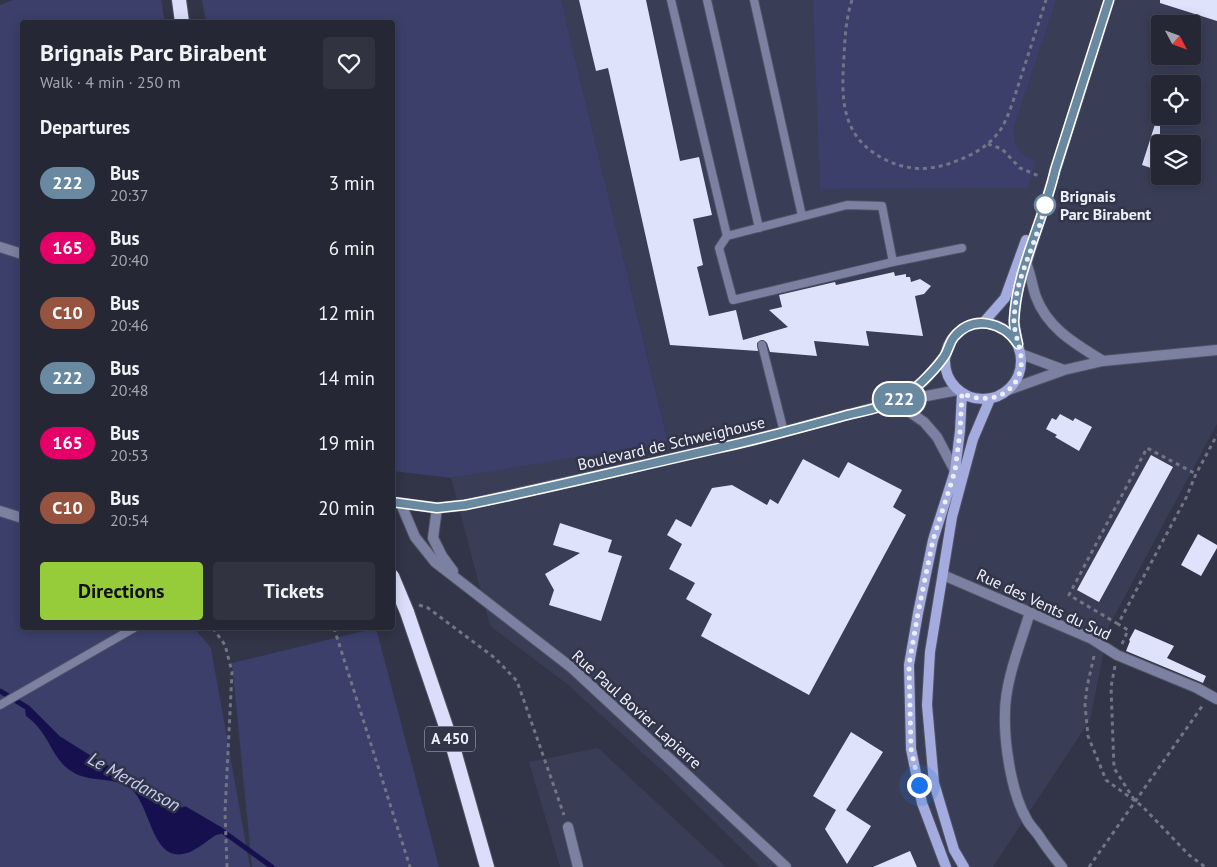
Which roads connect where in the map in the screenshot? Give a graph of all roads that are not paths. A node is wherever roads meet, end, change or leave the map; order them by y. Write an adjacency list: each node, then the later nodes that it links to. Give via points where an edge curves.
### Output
1 (179, 0): 6 (highway)
2 (671, 0): 10 (lane)
3 (707, 0): 9 (lane)
4 (754, 0): 8 (lane)
5 (1110, 0): 7 (main road)
6 (182, 20)
7 (1055, 170): 15 (main road); 16 (main road, via 1044,189 1005,298)
8 (802, 216): 9 (lane); 14 (lane, via 847,205 882,206)
9 (759, 228): 10 (lane)
10 (727, 236): 14 (lane, via 719,248 733,300)
11 (0, 246): 13 (street)
12 (962, 248): 14 (lane)
13 (20, 253)
14 (893, 262)
15 (1026, 263): 17 (main road, via 1017,292 1014,322); 22 (street, via 1036,298 1053,325 1067,339)
16 (984, 323): 17 (main road, via 1004,328); 21 (main road, via 963,329 949,345)
17 (1018, 344): 20 (main road)
18 (762, 345): 28 (lane)
19 (1217, 350): 22 (street)
20 (1021, 354): 23 (street); 24 (main road, via 1017,380)
21 (946, 355): 25 (main road, via 947,374); 27 (street, Boulevard de Schweighouse, via 924,381)
22 (1103, 360): 23 (street)
23 (1064, 370): 24 (street)
24 (1008, 390): 26 (main road)
25 (960, 392): 26 (main road); 27 (street, Boulevard de Schweighouse); 29 (main road, via 960,432)
26 (990, 399): 34 (main road, via 971,447 952,517)
27 (896, 402): 28 (street, Boulevard de Schweighouse); 29 (street, via 924,422 937,437)
28 (784, 432): 31 (street, Boulevard de Schweighouse, via 519,494)
29 (955, 471): 45 (main road, via 933,540 909,665 911,749 922,803)
30 (397, 503): 31 (street, Boulevard de Schweighouse); 36 (street, Rue Paul Bovier Lapierre, via 415,537 435,562)
31 (437, 508): 36 (street, Rue Paul Bovier Lapierre, via 433,538)
32 (0, 510): 33 (street)
33 (20, 517)
34 (944, 575): 37 (street, Rue des Vents du Sud); 46 (main road, via 930,652 927,705 934,783 954,850)
35 (395, 581): 42 (highway, A 450, bridge, via 409,607)
36 (461, 582): 44 (street, Rue Paul Bovier Lapierre, via 572,668)
37 (1030, 612): 39 (street, Rue des Vents du Sud); 47 (street, via 1009,683 1005,712 1007,743 1013,785 1026,818)
38 (131, 630): 40 (lane)
39 (1213, 698)
40 (0, 705)
41 (568, 827): 43 (street)
42 (487, 867)
43 (578, 867)
44 (786, 867)
45 (946, 867)
46 (964, 867)
47 (1062, 867)

